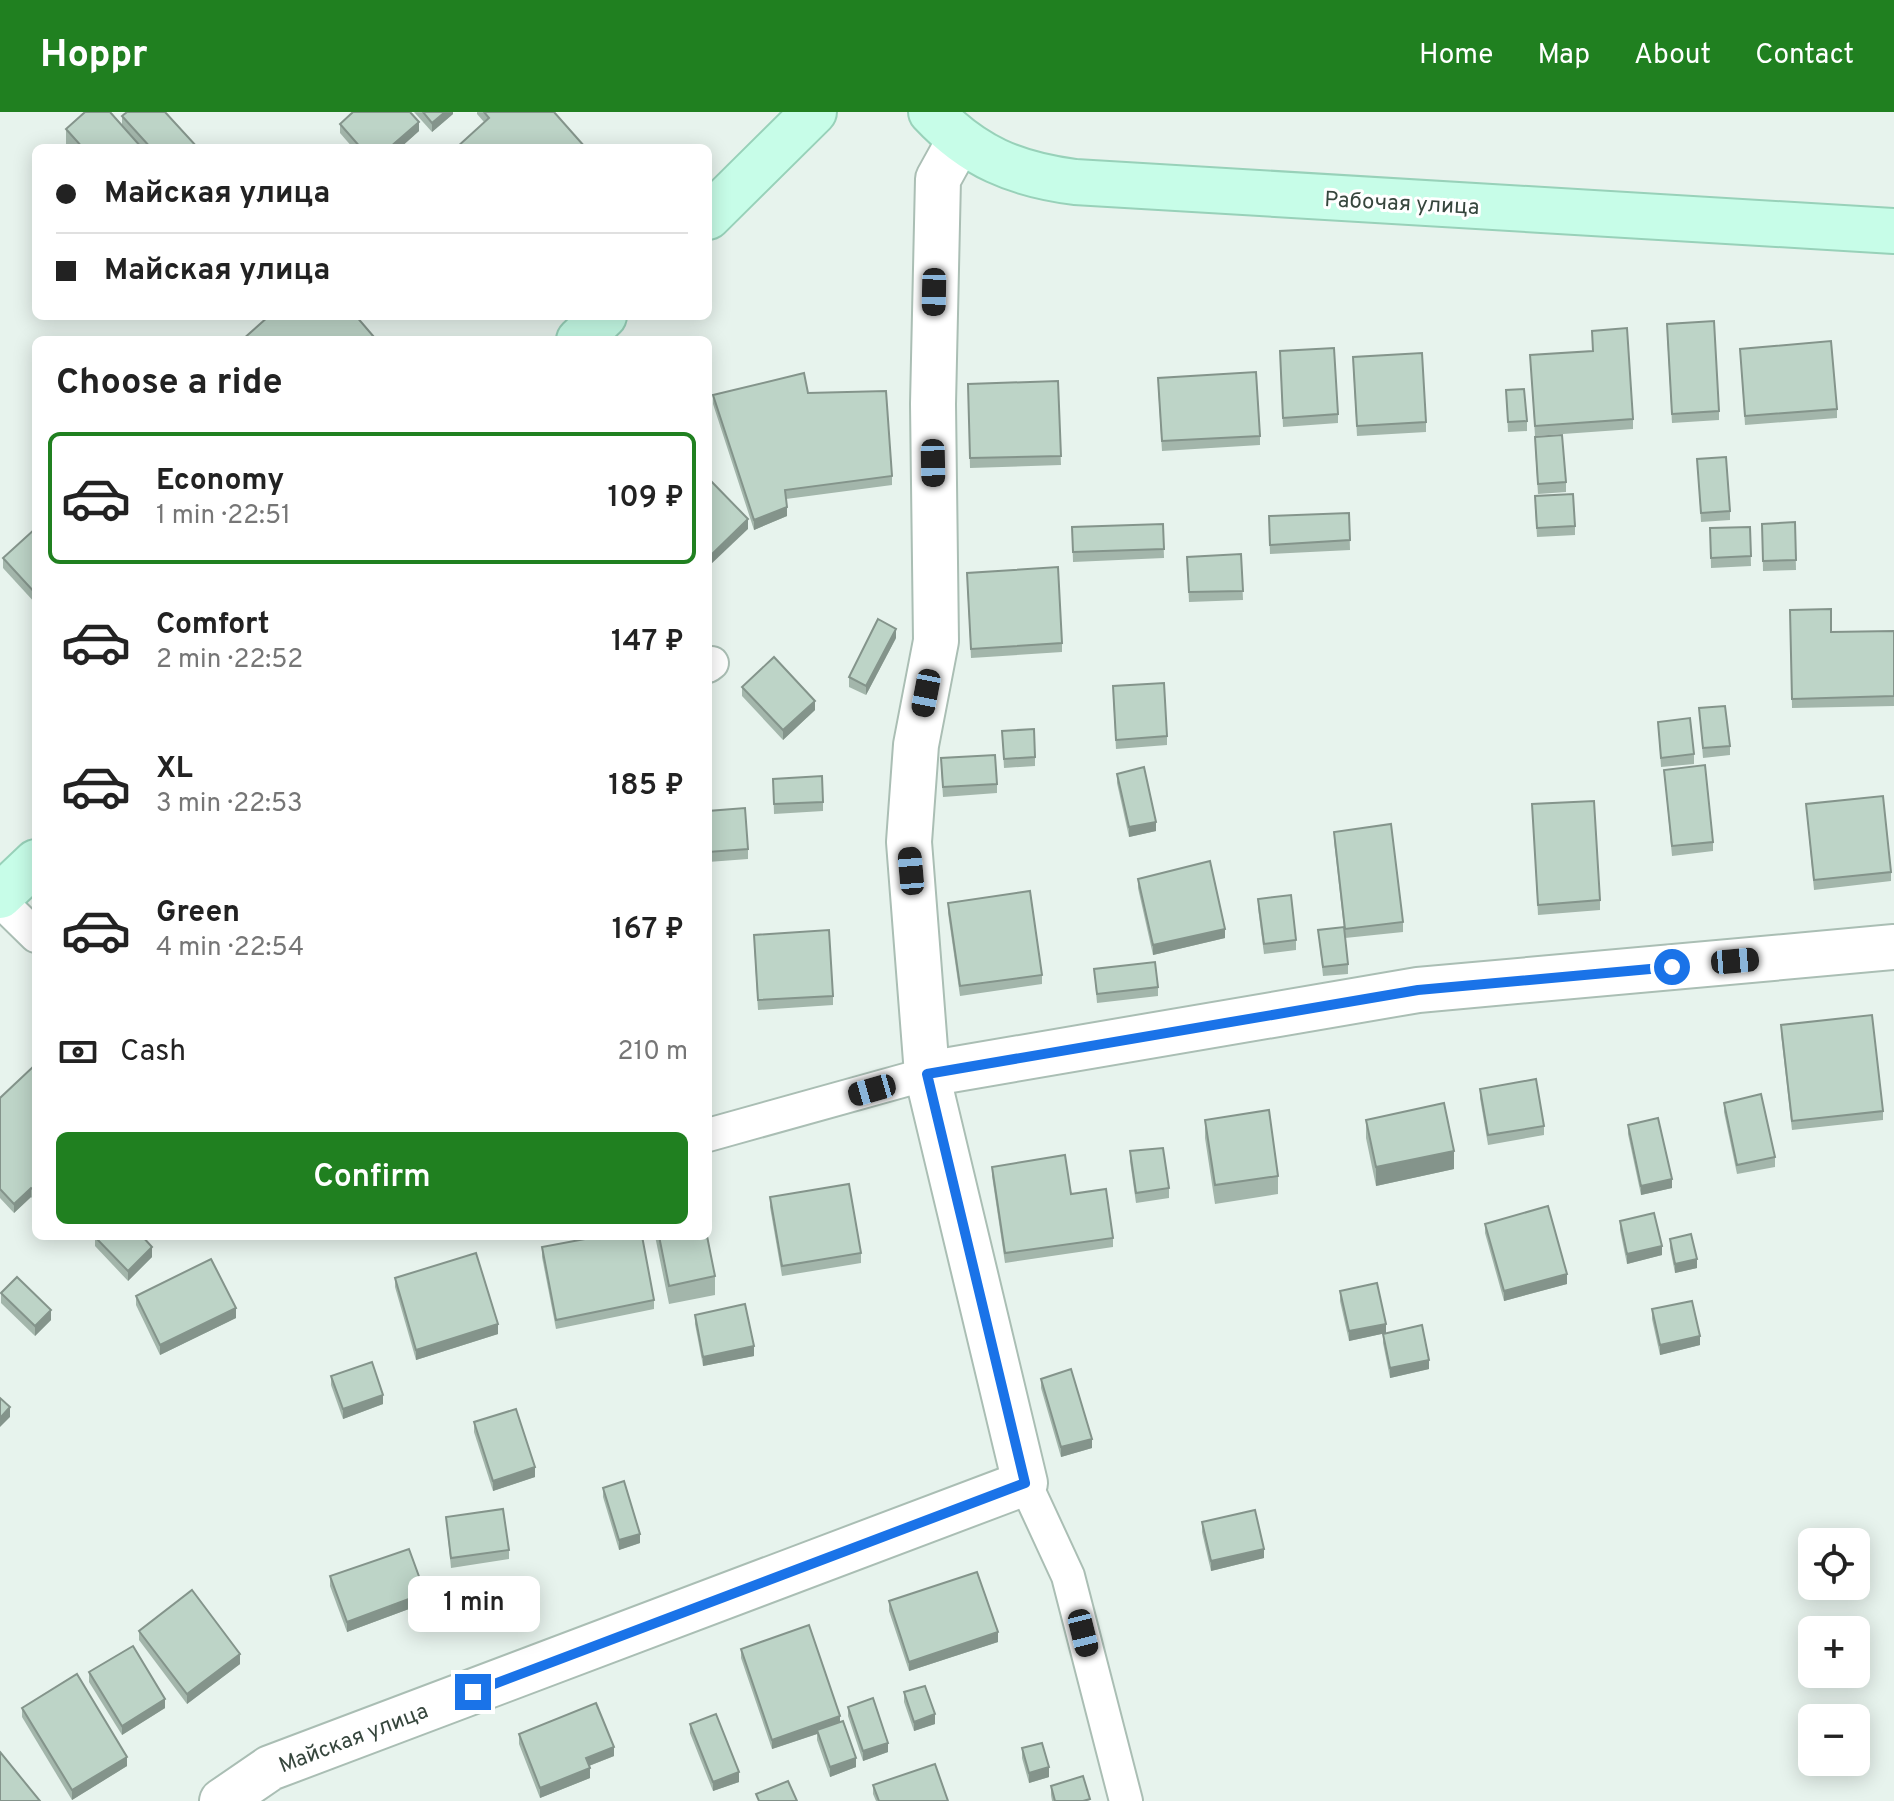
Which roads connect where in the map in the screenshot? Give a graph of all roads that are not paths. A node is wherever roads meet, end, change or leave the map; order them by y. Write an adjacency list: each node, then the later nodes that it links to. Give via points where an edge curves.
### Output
1 (814, 112): 3 (main road)
2 (945, 126): 4 (main road, Рабочая улица, via 1038,177 1075,182); 11 (street, via 938,179 933,404 936,641 916,745 909,842)
3 (712, 213)
4 (1894, 231)
5 (600, 320): 6 (main road)
6 (583, 336)
7 (32, 866): 8 (main road)
8 (0, 898): 9 (lane)
9 (32, 932)
10 (1894, 947): 11 (street, via 1418,990)
11 (927, 1074): 12 (lane); 13 (street)
12 (712, 1134)
13 (1025, 1483): 14 (street, Майская улица, via 270,1768); 15 (lane, via 1068,1576)
14 (222, 1801)
15 (1126, 1801)

